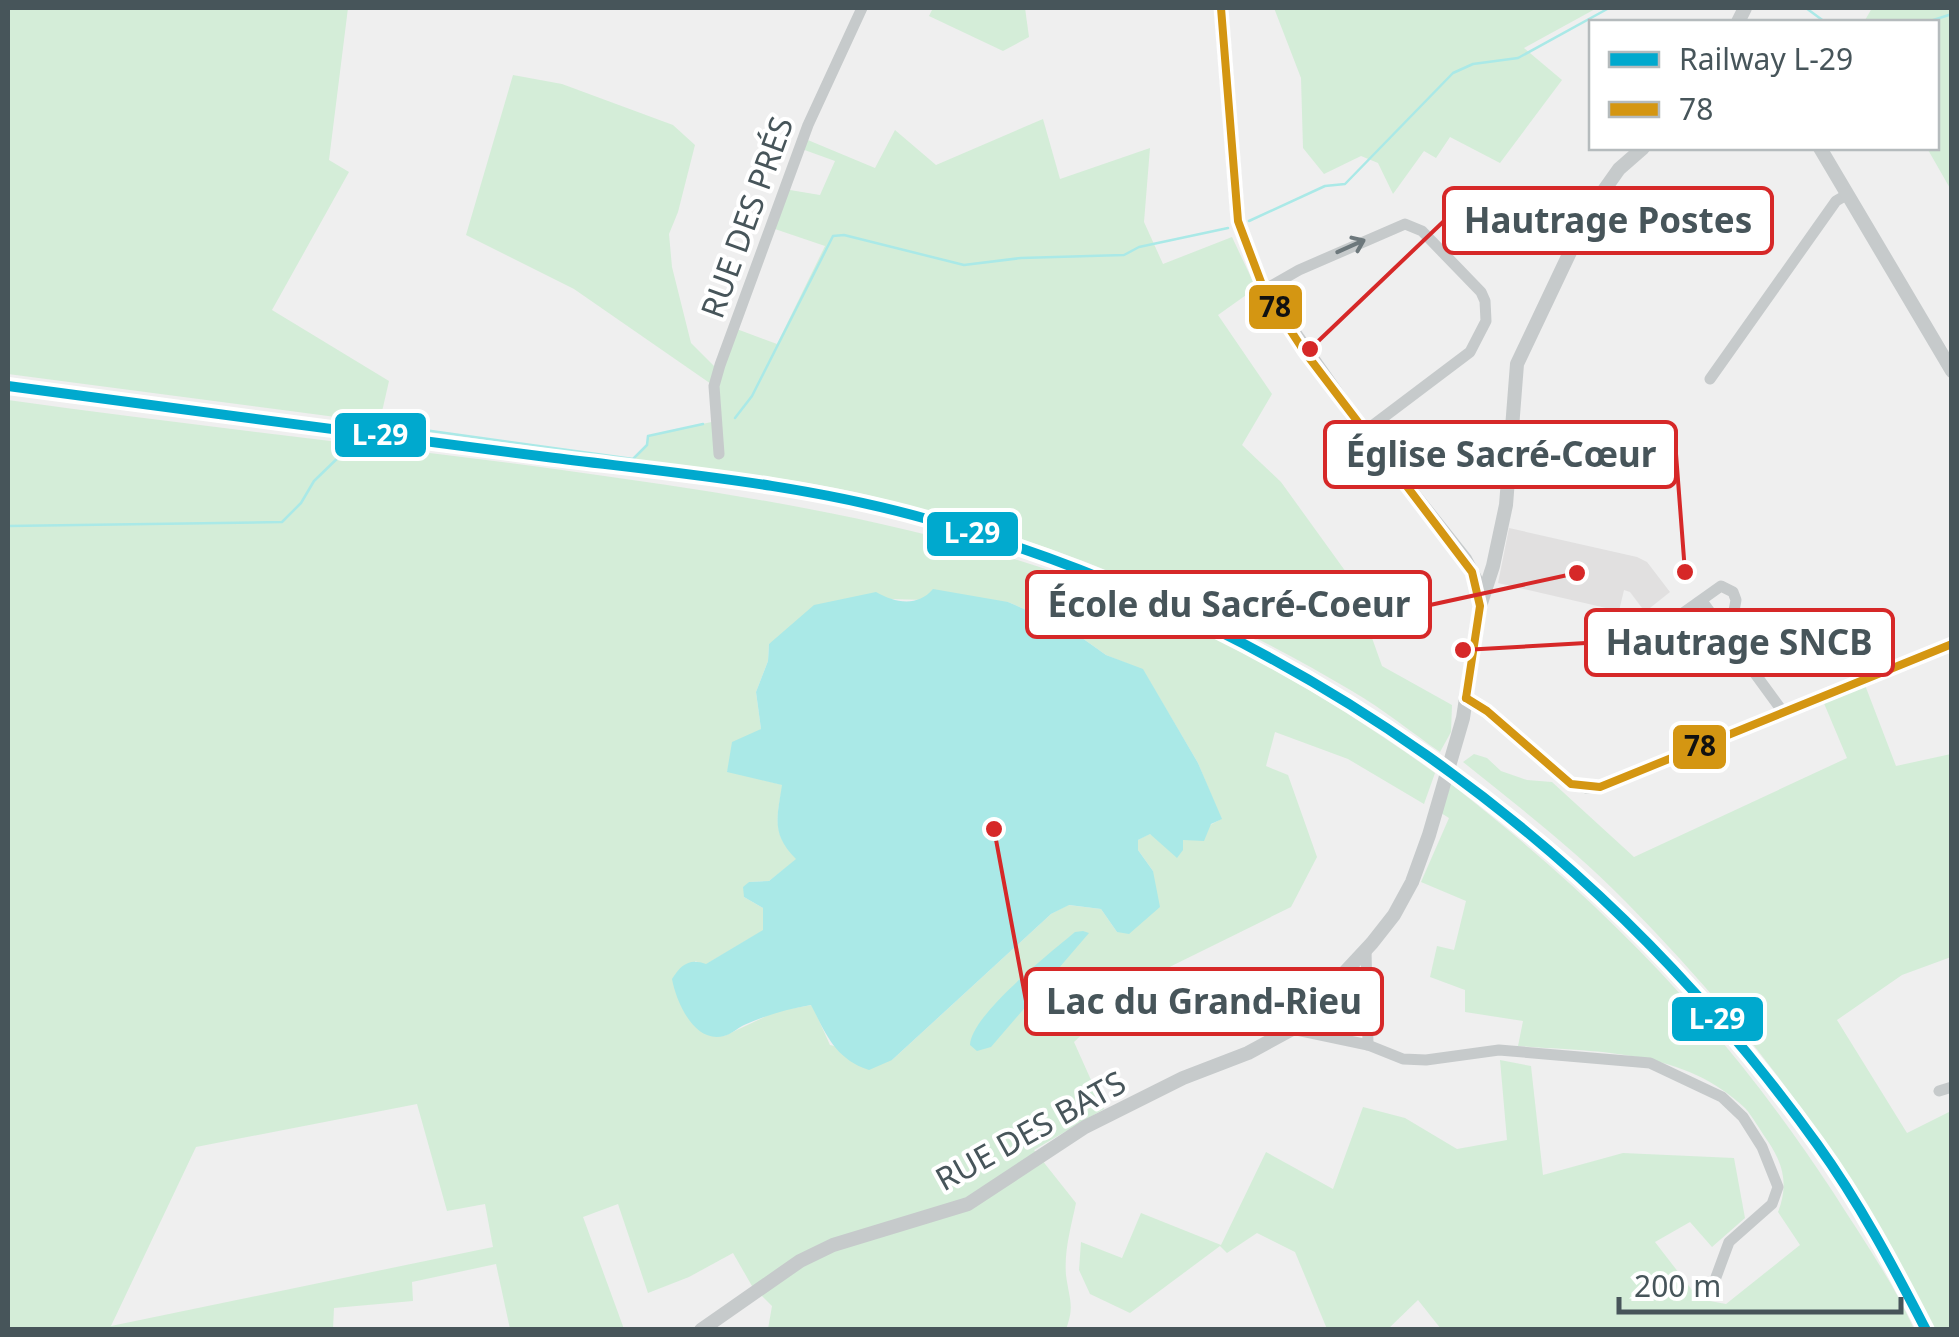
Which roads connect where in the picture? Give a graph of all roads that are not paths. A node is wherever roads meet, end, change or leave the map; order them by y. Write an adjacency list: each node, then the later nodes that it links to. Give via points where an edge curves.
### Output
1 (862, 8): 10 (street, RUE DES PRÉS, via 808,125 720,365 714,386)
2 (1221, 8): 6 (street, via 1238,221)
3 (1640, 150): 12 (street, RUE DES BATS, via 1590,210 1517,364 1506,505)
4 (1821, 150): 5 (street)
5 (1848, 194): 7 (street); 8 (street, via 1836,201)
6 (1264, 290): 9 (street); 9 (street, one-way to 9, via 1405,224 1422,230 1481,292 1486,321 1470,352)
7 (1952, 371)
8 (1710, 379)
9 (1364, 432): 12 (street, via 1465,559)
10 (719, 454)
11 (1702, 601): 13 (street); 13 (street, via 1720,586 1733,592); 14 (street)
12 (1480, 606): 16 (street, RUE DES BATS)
13 (1728, 638): 17 (street)
14 (1645, 640)
15 (1952, 644): 17 (street)
16 (1466, 698): 17 (street, via 1558,774 1586,788 1618,782); 18 (street, RUE DES BATS, via 1412,882)
17 (1783, 712)
18 (1366, 949): 19 (street, RUE DES BATS); 20 (street)
19 (1292, 1029): 20 (street); 22 (street, RUE DES BATS, via 1085,1127 968,1204 816,1253)
20 (1368, 1045): 21 (street, via 1403,1059 1499,1050 1650,1064 1722,1097 1762,1146 1778,1187 1772,1204 1729,1242)
21 (1712, 1288)
22 (701, 1329)

